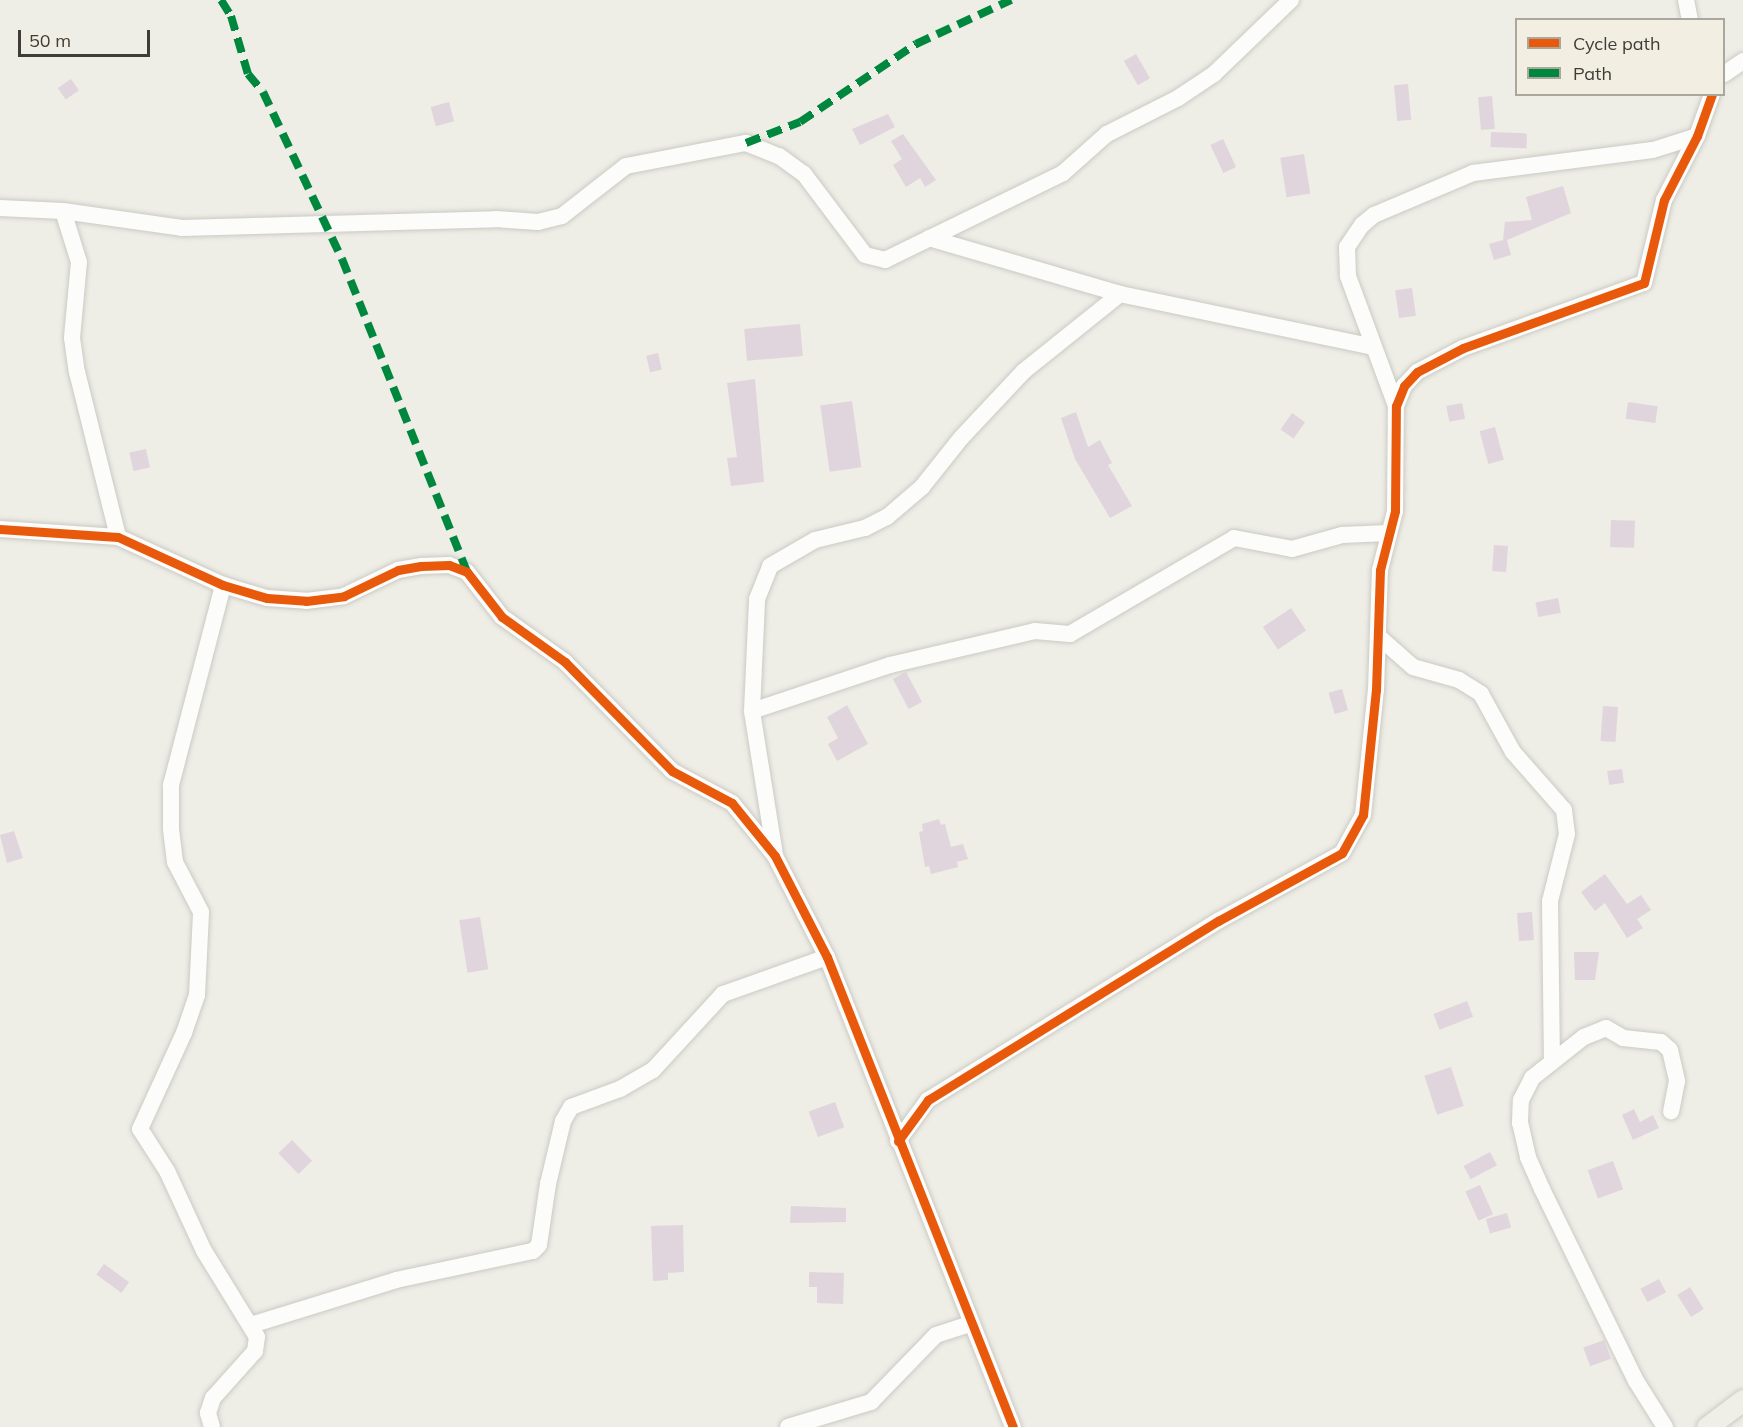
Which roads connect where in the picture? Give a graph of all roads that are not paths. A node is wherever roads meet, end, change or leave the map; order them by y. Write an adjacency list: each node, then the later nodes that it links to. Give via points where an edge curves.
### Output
1 (1291, 0): 10 (street, via 1198,86 1107,134 1063,173)
2 (1686, 0): 3 (street)
3 (1690, 18)
4 (1743, 61): 5 (street)
5 (1725, 73)
6 (1711, 96): 7 (street)
7 (1697, 136): 12 (street, via 1653,150 1473,173 1374,215 1352,236 1346,257); 13 (street, via 1664,200 1644,283 1438,358 1404,386)
8 (0, 208): 9 (street)
9 (63, 211): 10 (street, via 182,228 473,220 538,222 562,216 626,166 746,143 779,156 804,174 872,259 885,260); 16 (street, via 79,262 72,338 75,361)
10 (929, 238): 11 (street)
11 (1120, 294): 12 (street); 19 (street, via 1024,372 961,438 922,487 887,517 865,528 815,540 770,566 757,599)
12 (1373, 347): 13 (street)
13 (1396, 406): 15 (street, via 1396,497)
14 (0, 529): 16 (street)
15 (1388, 533): 18 (street, via 1380,570); 19 (street, via 1342,536 1292,549 1234,538 1070,634 1035,631 890,665)
16 (118, 537): 17 (street)
17 (224, 585): 20 (street, via 267,598 306,601 344,596 398,570 449,566 467,572 502,617 565,662 672,771 732,803); 26 (street, via 171,785 176,862 201,912 197,995 184,1033 140,1128 166,1171 204,1251)
18 (1379, 637): 22 (street, via 1413,667 1458,680 1481,694 1514,752 1564,810 1567,834 1550,901); 24 (street, via 1363,815 1342,853 1218,921 934,1097)
19 (752, 711): 20 (street)
20 (775, 856): 21 (street)
21 (827, 957): 24 (street); 26 (street, via 723,994 653,1070 620,1089 571,1107 563,1121 548,1184 539,1245 533,1251 396,1280)
22 (1552, 1062): 23 (street, via 1596,1030 1606,1028 1623,1038 1661,1042 1676,1064); 31 (street, via 1532,1078 1521,1100 1520,1123 1528,1157 1636,1381)
23 (1671, 1111)
24 (898, 1141): 25 (street)
25 (970, 1324): 29 (street, via 936,1335 871,1402); 30 (street)
26 (251, 1325): 28 (street, via 257,1337 255,1351 213,1398 208,1413)
27 (1743, 1400): 32 (main road)
28 (212, 1427)
29 (788, 1427)
30 (1013, 1427)
31 (1665, 1427)
32 (1707, 1427)

